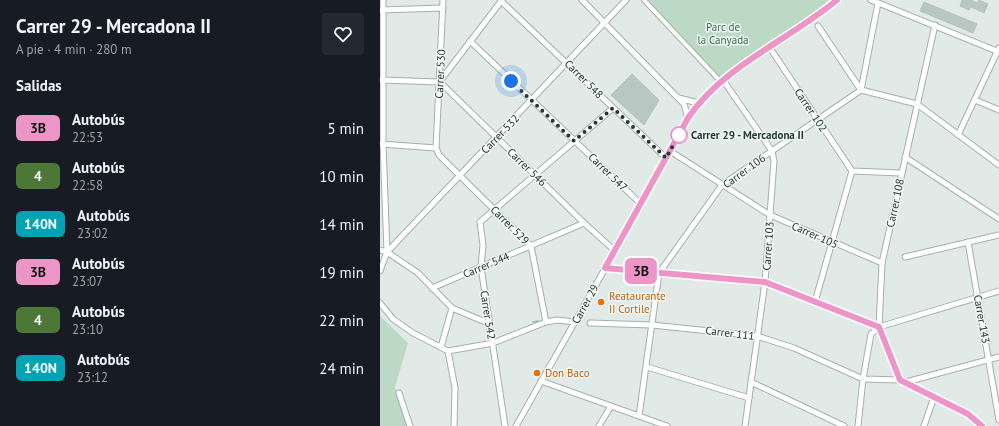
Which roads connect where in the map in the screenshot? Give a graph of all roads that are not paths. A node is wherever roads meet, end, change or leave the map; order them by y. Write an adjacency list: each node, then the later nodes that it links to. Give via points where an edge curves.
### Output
1 (383, 0): 11 (street)
2 (443, 0): 10 (street, Carrer 530)
3 (501, 0): 15 (street); 18 (street, Carrer 548)
4 (582, 0): 12 (street)
5 (626, 0): 12 (street, Carrer 532)
6 (644, 0): 20 (street)
7 (837, 0): 16 (street, Carrer 29)
8 (871, 0): 9 (street)
9 (878, 3): 13 (street); 22 (street)
10 (443, 8): 11 (street); 21 (street, Carrer 530)
11 (381, 10): 19 (street)
12 (603, 23): 18 (street, Carrer 532); 23 (street)
13 (934, 25): 17 (street); 27 (street, Carrer 108)
14 (818, 26): 22 (street)
15 (470, 41): 21 (street); 24 (street, Carrer 547)
16 (770, 48): 20 (street, Carrer 29); 31 (street, Carrer 102)
17 (998, 51): 25 (street)
18 (568, 63): 24 (street, Carrer 532); 28 (street, Carrer 548)
19 (382, 80): 21 (street); 35 (street)
20 (722, 81): 26 (street, Carrer 29); 38 (street)
21 (440, 82): 33 (street, Carrer 546); 36 (street, Carrer 530)
22 (861, 90): 27 (street); 31 (street, Carrer 106)
23 (678, 98): 26 (street); 30 (street, via 684,104)
24 (532, 100): 33 (street, Carrer 532); 34 (street, Carrer 547)
25 (975, 100): 29 (street); 32 (street)
26 (698, 103): 30 (street, Carrer 29)
27 (917, 104): 32 (street); 39 (street, Carrer 108)
28 (613, 108): 34 (street, Carrer 542); 40 (street, Carrer 548)
29 (999, 110)
30 (688, 118): 37 (street, Carrer 29)
31 (818, 119): 38 (street, Carrer 106); 42 (street, Carrer 102)
32 (958, 135): 41 (street)
33 (497, 137): 43 (street, Carrer 546); 45 (street, Carrer 532)
34 (574, 141): 43 (street, Carrer 542); 47 (street, Carrer 547)
35 (382, 144): 36 (street); 58 (street)
36 (436, 148): 45 (street, Carrer 529, via 439,155)
37 (670, 151): 40 (street, Carrer 29); 46 (street, Carrer 105)
38 (772, 151): 46 (street, Carrer 106); 49 (street, Carrer 103, via 774,160)
39 (905, 157): 44 (street, Carrer 108); 50 (street)
40 (666, 158): 47 (street, Carrer 29)
41 (999, 165)
42 (852, 171): 44 (street); 53 (street)
43 (535, 173): 48 (street, Carrer 542); 51 (street, Carrer 546)
44 (901, 173): 60 (street, Carrer 108)
45 (460, 176): 48 (street, Carrer 529); 58 (street, Carrer 532)
46 (722, 185): 49 (street, Carrer 105); 64 (street, Carrer 106)
47 (641, 204): 57 (street, Carrer 29)
48 (493, 208): 55 (street, Carrer 529); 61 (street, Carrer 542, via 480,222 483,245)
49 (770, 215): 53 (street, Carrer 105); 65 (street, Carrer 103)
50 (999, 219)
51 (584, 223): 55 (street, Carrer 544); 57 (street, Carrer 546)
52 (999, 235): 54 (street)
53 (832, 242): 60 (street, Carrer 105); 69 (street)
54 (968, 242): 59 (street); 68 (street, Carrer 143)
55 (531, 246): 61 (street, Carrer 544); 72 (street, Carrer 529)
56 (380, 250): 58 (street)
57 (616, 251): 62 (street, Carrer 29)
58 (387, 252): 63 (street, Carrer 532); 66 (street, via 418,273)
59 (905, 257)
60 (882, 263): 77 (street, Carrer 108)
61 (481, 268): 66 (street, Carrer 544); 75 (street, Carrer 542)
62 (605, 268): 64 (street); 73 (street, Carrer 29)
63 (380, 271)
64 (659, 273): 65 (street); 76 (street)
65 (765, 282): 69 (street); 78 (street, Carrer 103)
66 (432, 288): 71 (street)
67 (999, 292): 68 (street)
68 (978, 298): 77 (street); 83 (street, Carrer 143)
69 (815, 302): 77 (street)
70 (380, 303): 80 (street, via 393,319 413,333)
71 (452, 308): 75 (street); 80 (street)
72 (546, 322): 73 (street); 79 (street)
73 (575, 322): 87 (street, Carrer 29)
74 (590, 323): 76 (street, Carrer 111)
75 (490, 324): 79 (street, Carrer 542)
76 (652, 325): 78 (street, Carrer 111); 84 (street)
77 (879, 327): 85 (street, via 871,334); 86 (street, Carrer 108)
78 (757, 336): 85 (street, Carrer 111, via 794,348); 88 (street, Carrer 103)
79 (493, 343): 81 (street); 98 (street, Carrer 542)
80 (441, 347): 81 (street)
81 (448, 351): 97 (street, via 454,388)
82 (999, 357): 83 (street)
83 (989, 360): 89 (street); 95 (street, Carrer 143)
84 (647, 367): 92 (street); 94 (street)
85 (863, 379): 86 (street); 104 (street)
86 (900, 380): 89 (street)
87 (541, 381): 93 (street); 99 (street, Carrer 29)
88 (751, 382): 92 (street, Carrer 103); 103 (street)
89 (906, 382): 91 (street)
90 (399, 393): 96 (street)
91 (934, 397): 105 (street); 106 (street, via 968,414)
92 (749, 398): 102 (street, Carrer 103)
93 (611, 406): 94 (street); 100 (street)
94 (639, 416): 101 (street)
95 (999, 420)
96 (410, 426)
97 (454, 426)
98 (505, 426)
99 (516, 426)
100 (599, 426)
101 (667, 426)
102 (745, 426)
103 (844, 426)
104 (858, 426)
105 (924, 426)
106 (982, 426)

